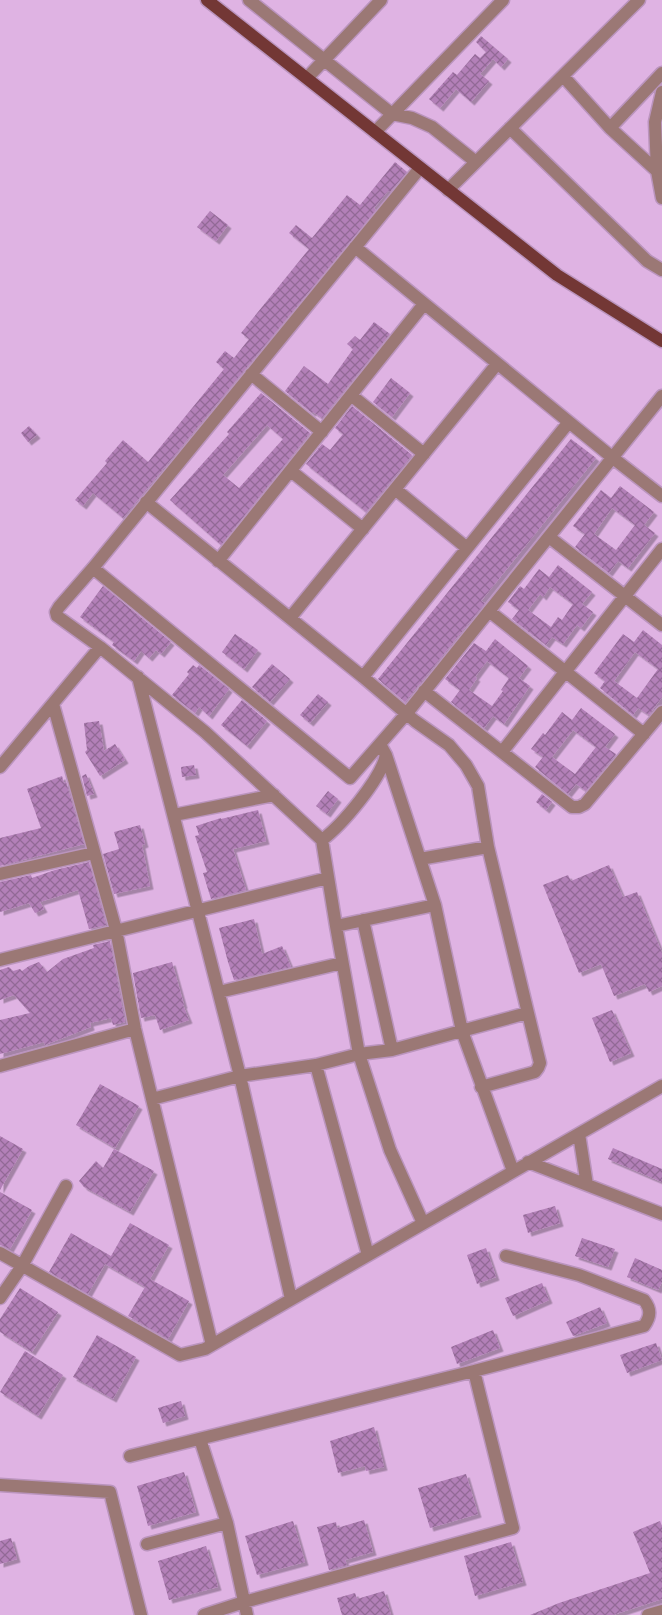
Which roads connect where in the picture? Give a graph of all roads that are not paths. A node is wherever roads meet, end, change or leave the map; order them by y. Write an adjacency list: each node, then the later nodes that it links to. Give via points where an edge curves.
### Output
1 (207, 0): 9 (main road)
2 (249, 0): 6 (street)
3 (381, 0): 6 (street)
4 (503, 0): 11 (street)
5 (633, 2): 8 (street)
6 (325, 60): 9 (street); 11 (street)
7 (662, 73): 13 (street)
8 (563, 76): 12 (street); 13 (street)
9 (307, 78): 14 (main road)
10 (662, 92): 17 (street, via 655,122)
11 (392, 114): 14 (street); 15 (street, via 432,127)
12 (510, 128): 15 (street); 21 (street, via 647,261)
13 (610, 128): 17 (street)
14 (375, 132): 16 (main road)
15 (476, 162): 18 (street)
16 (420, 168): 18 (main road); 20 (street)
17 (657, 172): 19 (street)
18 (448, 190): 23 (main road, via 557,275)
19 (662, 198)
20 (354, 248): 22 (street); 25 (street)
21 (662, 270)
22 (424, 304): 24 (street); 26 (street)
23 (662, 342)
24 (497, 364): 28 (street); 30 (street)
25 (251, 374): 29 (street); 35 (street)
26 (351, 395): 29 (street); 30 (street)
27 (662, 396): 31 (street)
28 (569, 422): 31 (street); 38 (street)
29 (322, 432): 32 (street)
30 (424, 454): 33 (street)
31 (613, 458): 34 (street); 37 (street)
32 (291, 471): 36 (street); 40 (street)
33 (395, 490): 36 (street); 38 (street)
34 (662, 496)
35 (146, 502): 40 (street); 41 (street)
36 (363, 529): 44 (street)
37 (549, 537): 42 (street); 43 (street)
38 (467, 548): 49 (street)
39 (662, 548): 42 (street)
40 (218, 561): 44 (street)
41 (93, 568): 46 (street, via 56,612 57,616); 55 (street, via 350,778)
42 (624, 596): 45 (street); 47 (street)
43 (489, 611): 47 (street); 50 (street)
44 (290, 618): 49 (street)
45 (662, 625)
46 (100, 647): 48 (street); 51 (street)
47 (565, 672): 54 (street); 56 (street)
48 (138, 677): 59 (street); 60 (street)
49 (362, 678): 53 (street)
50 (424, 691): 53 (street); 56 (street)
51 (53, 704): 58 (street); 63 (street)
52 (662, 712): 54 (street)
53 (407, 713): 55 (street); 62 (street, via 449,745 466,765 478,786)
54 (644, 734): 56 (street, via 579,807 572,807)
55 (380, 744): 57 (street)
56 (502, 752)
57 (386, 755): 61 (street, via 375,781); 64 (street)
58 (0, 767)
59 (274, 795): 60 (street); 61 (street)
60 (174, 815): 68 (street)
61 (322, 840): 66 (street)
62 (488, 847): 64 (street); 75 (street)
63 (94, 853): 65 (street); 71 (street)
64 (420, 859): 67 (street)
65 (0, 874)
66 (328, 878): 68 (street); 70 (street)
67 (434, 905): 69 (street); 77 (street)
68 (198, 909): 71 (street); 74 (street)
69 (363, 920): 70 (street); 78 (street)
70 (336, 926): 73 (street)
71 (116, 930): 72 (street); 76 (street)
72 (0, 960)
73 (342, 964): 74 (street); 79 (street)
74 (219, 992): 82 (street)
75 (527, 1013): 77 (street); 84 (street, via 540,1063 538,1068 535,1072)
76 (135, 1030): 81 (street); 85 (street)
77 (462, 1031): 78 (street); 84 (street)
78 (392, 1050): 79 (street)
79 (359, 1054): 80 (street); 92 (street, via 390,1150)
80 (316, 1065): 82 (street); 94 (street)
81 (0, 1066)
82 (240, 1076): 85 (street); 99 (street)
83 (662, 1086): 86 (street)
84 (482, 1087): 88 (street)
85 (152, 1099): 100 (street)
86 (578, 1134): 87 (street); 89 (street)
87 (528, 1162): 88 (street); 89 (street)
88 (513, 1171): 92 (street)
89 (587, 1185): 91 (street)
90 (66, 1186): 96 (street)
91 (662, 1214)
92 (423, 1223): 94 (street)
93 (0, 1253): 96 (street)
94 (368, 1255): 99 (street)
95 (506, 1256): 101 (street, via 579,1275 644,1300 650,1313 644,1326)
96 (19, 1269): 97 (street); 98 (street); 100 (street, via 180,1355)
97 (0, 1275)
98 (0, 1298)
99 (291, 1299): 100 (street)
100 (212, 1345)
101 (474, 1371): 102 (street); 107 (street, via 513,1528)
102 (200, 1439): 103 (street); 105 (street)
103 (130, 1456)
104 (0, 1485): 108 (street, via 110,1492)
105 (227, 1523): 106 (street); 107 (street)
106 (147, 1544)
107 (246, 1609): 109 (street)
108 (141, 1615)
109 (204, 1615)

